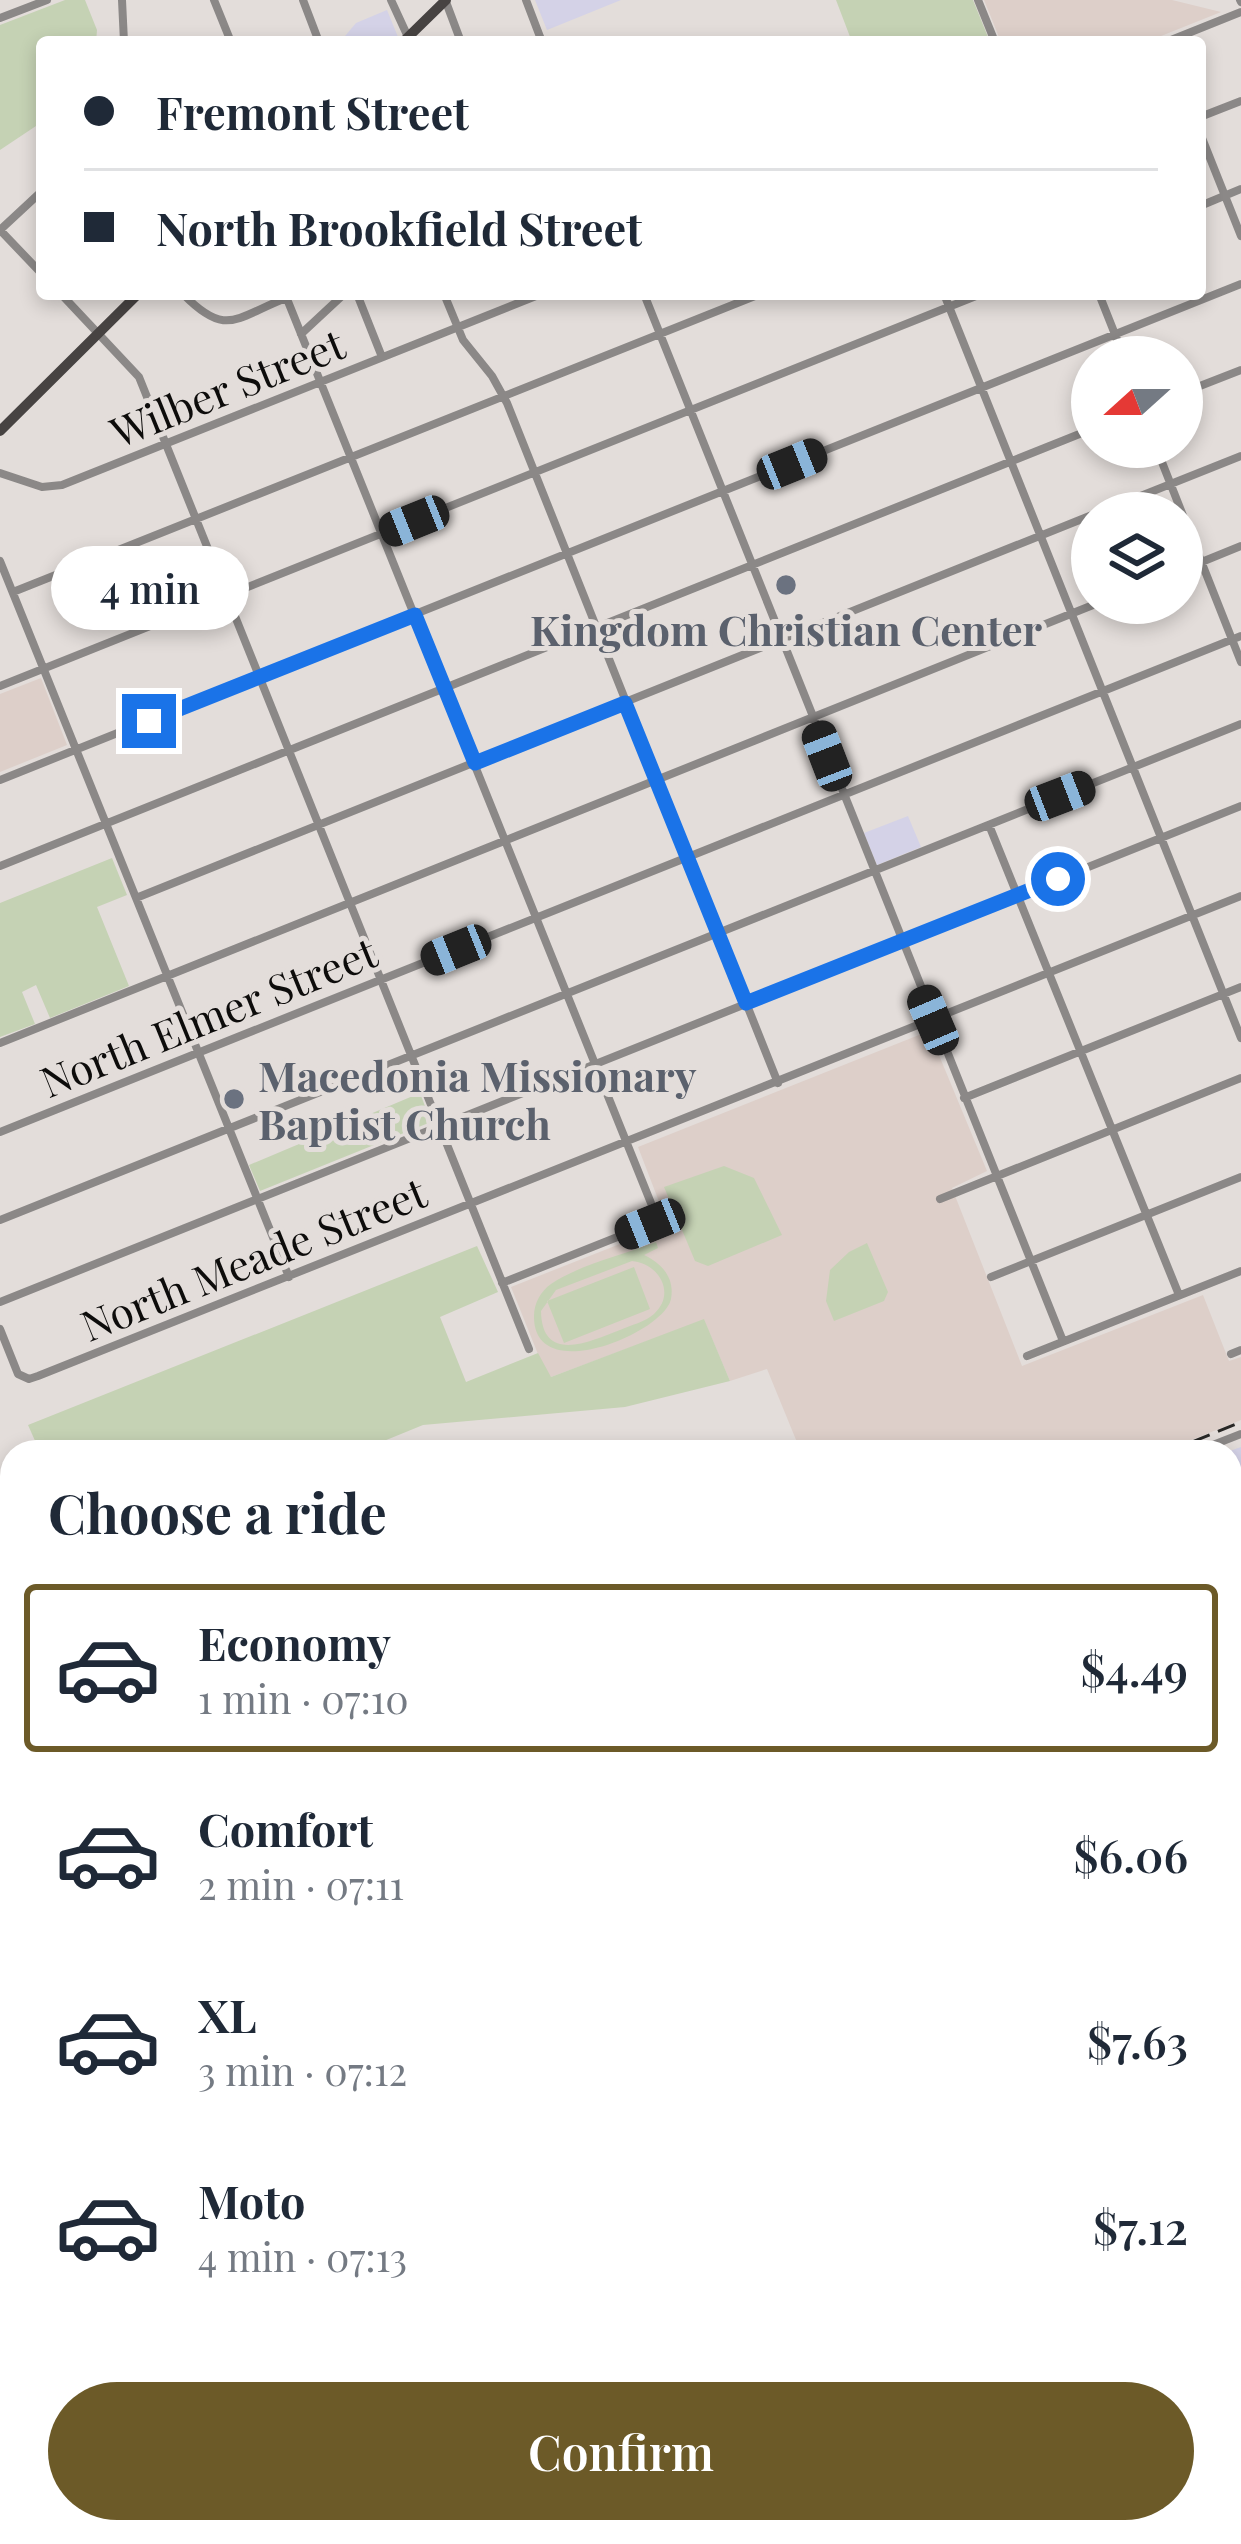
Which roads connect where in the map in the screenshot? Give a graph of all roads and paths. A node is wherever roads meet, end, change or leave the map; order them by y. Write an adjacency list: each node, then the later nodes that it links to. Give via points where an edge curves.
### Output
1 (122, 0): 11 (street)
2 (214, 0): 12 (street)
3 (302, 0): 13 (street)
4 (391, 0): 14 (street)
5 (445, 0): 15 (main road); 16 (street)
6 (526, 0): 17 (street)
7 (978, 0): 18 (street)
8 (41, 1): 10 (street)
9 (1241, 12): 19 (street)
10 (0, 18)
11 (124, 36)
12 (229, 36)
13 (317, 36)
14 (404, 36)
15 (409, 36)
16 (459, 36)
17 (540, 36)
18 (992, 36)
19 (1181, 36)
20 (1241, 100): 21 (street)
21 (1206, 115)
22 (1206, 148): 24 (street)
23 (1241, 189): 24 (street)
24 (1225, 196): 26 (street); 28 (street)
25 (36, 197): 27 (street)
26 (1206, 204)
27 (0, 230): 29 (street)
28 (1241, 236)
29 (36, 268)
30 (1241, 284): 31 (street)
31 (1206, 298)
32 (68, 300): 49 (street)
33 (132, 300): 49 (main road)
34 (190, 300): 35 (street, via 222,322)
35 (275, 300)
36 (287, 300): 50 (street)
37 (338, 300): 50 (street)
38 (359, 300): 53 (street)
39 (446, 300): 48 (street)
40 (526, 300): 48 (street, Wilber Street)
41 (646, 300): 51 (street)
42 (745, 300): 51 (street)
43 (946, 300): 47 (street)
44 (966, 300): 47 (street)
45 (1101, 300): 52 (street)
46 (1200, 300): 52 (street)
47 (949, 307): 57 (street); 59 (street)
48 (457, 327): 53 (street, Wilber Street); 58 (street)
49 (99, 333): 60 (main road); 62 (street, via 134,369)
50 (301, 334): 55 (street)
51 (660, 334): 58 (street); 59 (street)
52 (1114, 334): 57 (street)
53 (382, 357): 55 (street, Wilber Street)
54 (1241, 370): 56 (street)
55 (321, 382): 62 (street, Wilber Street); 64 (street)
56 (1203, 385)
57 (981, 388): 65 (street); 70 (street)
58 (504, 396): 64 (street); 68 (street)
59 (690, 411): 68 (street); 70 (street)
60 (0, 431)
61 (1071, 437): 65 (street)
62 (166, 443): 67 (street, Wilber Street, via 56,487); 73 (street)
63 (1241, 456): 69 (street)
64 (352, 457): 73 (street); 75 (street)
65 (1010, 462): 76 (street); 81 (street)
66 (1165, 468): 69 (street)
67 (0, 473)
68 (535, 473): 75 (street); 78 (street)
69 (1171, 484): 71 (street); 72 (street)
70 (722, 492): 78 (street); 81 (street)
71 (1151, 492)
72 (1174, 492)
73 (196, 519): 83 (street); 84 (street)
74 (1071, 524): 76 (street)
75 (382, 534): 84 (street); 86 (street)
76 (1040, 536): 85 (street); 89 (street)
77 (1241, 546): 80 (street)
78 (567, 554): 86 (street); 87 (street)
79 (0, 561): 83 (street)
80 (1203, 561)
81 (752, 566): 87 (street); 89 (street)
82 (1203, 566): 88 (street)
83 (13, 592): 91 (street)
84 (227, 596): 91 (street); 92 (street)
85 (1070, 614): 95 (street); 97 (street)
86 (415, 615): 92 (street); 94 (street)
87 (596, 628): 94 (street); 96 (street)
88 (1236, 638): 90 (street); 95 (street, North Elmer Street)
89 (782, 640): 96 (street); 97 (street)
90 (1241, 662)
91 (44, 669): 93 (street); 99 (street)
92 (259, 677): 99 (street); 100 (street)
93 (0, 686)
94 (444, 688): 100 (street); 101 (street)
95 (1102, 691): 102 (street); 105 (street, North Elmer Street)
96 (625, 703): 101 (street); 104 (street)
97 (812, 717): 104 (street); 105 (street)
98 (1241, 724): 102 (street)
99 (76, 750): 103 (street); 107 (street)
100 (289, 751): 107 (street); 108 (street)
101 (475, 763): 108 (street); 111 (street)
102 (1132, 767): 109 (street); 110 (street)
103 (0, 780)
104 (656, 780): 111 (street); 112 (street)
105 (843, 795): 112 (street, North Elmer Street); 114 (street)
106 (1241, 806): 110 (street)
107 (107, 824): 113 (street); 117 (street)
108 (319, 825): 117 (street); 118 (street)
109 (989, 825): 114 (street); 115 (street)
110 (1161, 838): 115 (street); 119 (street)
111 (506, 840): 118 (street); 120 (street)
112 (686, 857): 120 (street, North Elmer Street); 121 (street)
113 (0, 866)
114 (872, 872): 121 (street); 122 (street)
115 (1018, 896): 122 (street); 123 (street)
116 (1241, 896): 119 (street, North Meade Street)
117 (136, 898): 124 (street)
118 (350, 902): 124 (street); 125 (street)
119 (1192, 915): 123 (street, North Meade Street); 128 (street)
120 (537, 917): 125 (street, North Elmer Street); 127 (street)
121 (717, 934): 127 (street); 129 (street)
122 (901, 942): 129 (street); 130 (street)
123 (1049, 972): 130 (street, North Meade Street); 133 (street)
124 (167, 976): 132 (street); 134 (street)
125 (381, 980): 134 (street, North Elmer Street); 135 (street)
126 (1241, 987): 128 (street)
127 (567, 993): 135 (street); 136 (street)
128 (1223, 994): 131 (street); 133 (street)
129 (746, 1003): 136 (street); 138 (street)
130 (933, 1020): 138 (street, North Meade Street); 139 (street)
131 (1241, 1038)
132 (0, 1042)
133 (1081, 1051): 139 (street); 142 (street)
134 (197, 1053): 141 (street); 143 (street, North Elmer Street)
135 (411, 1056): 140 (street); 141 (street)
136 (596, 1064): 140 (street); 144 (street)
137 (1241, 1078): 142 (street)
138 (778, 1083): 144 (street, North Meade Street)
139 (964, 1098): 145 (street)
140 (439, 1126): 147 (street); 149 (street)
141 (229, 1128): 147 (street); 151 (street)
142 (1112, 1130): 145 (street); 150 (street)
143 (0, 1132)
144 (628, 1142): 149 (street, North Meade Street); 156 (street, via 655,1218 650,1224)
145 (996, 1176): 148 (street); 152 (street)
146 (1241, 1178): 150 (street)
147 (257, 1199): 154 (street); 158 (street)
148 (940, 1199)
149 (470, 1204): 154 (street, North Meade Street); 156 (street)
150 (1147, 1215): 152 (street); 157 (street)
151 (0, 1220)
152 (1030, 1261): 155 (street); 160 (street)
153 (1241, 1270): 157 (street)
154 (289, 1277): 159 (street, North Meade Street, via 38,1376 23,1378)
155 (991, 1277)
156 (502, 1283): 161 (street)
157 (1179, 1295): 160 (street)
158 (0, 1302)
159 (0, 1329)
160 (1063, 1341): 164 (street)
161 (529, 1349)
162 (1241, 1350): 163 (street)
163 (1231, 1354)
164 (1027, 1356)

